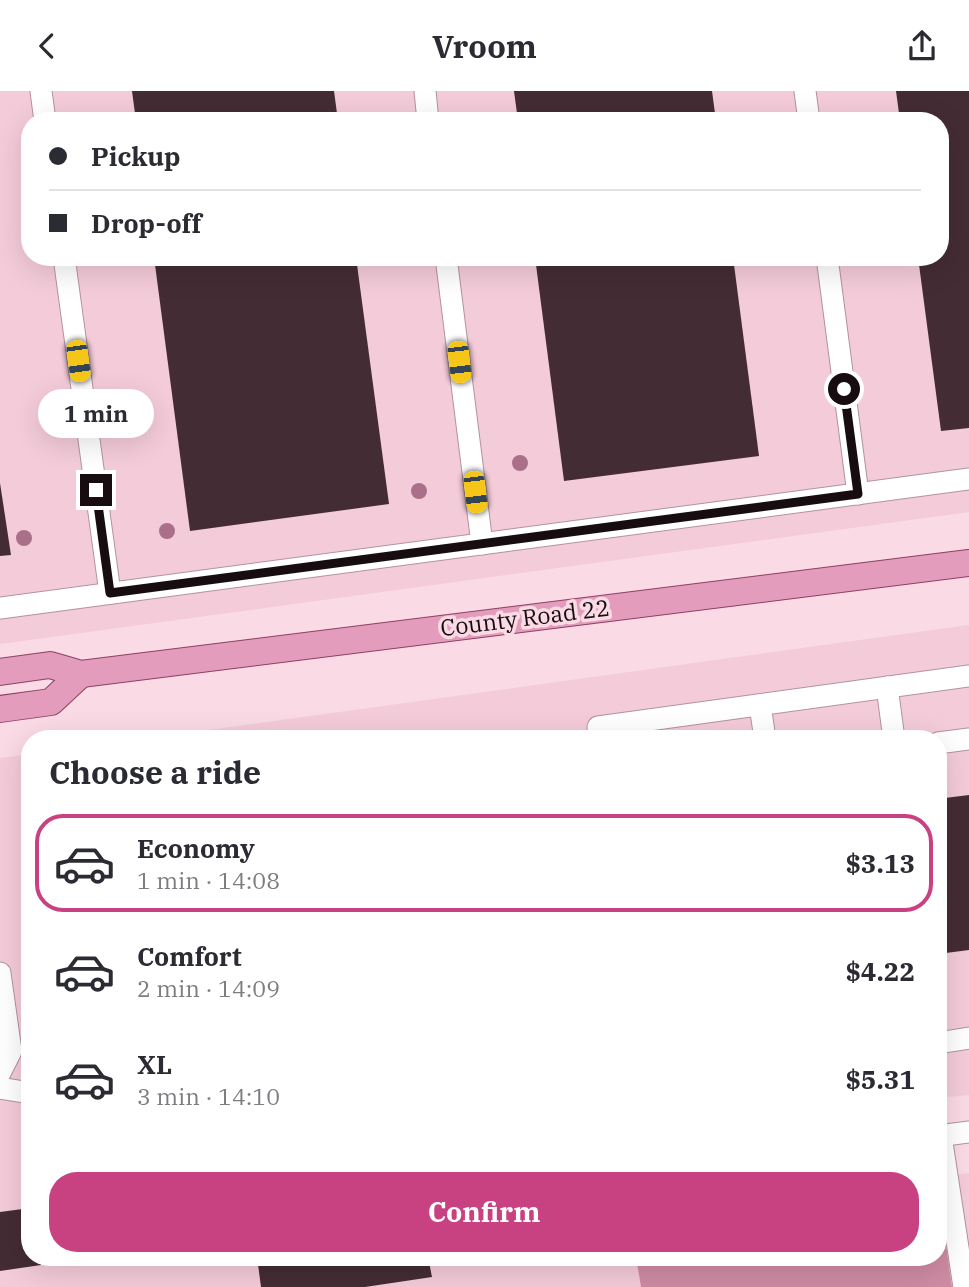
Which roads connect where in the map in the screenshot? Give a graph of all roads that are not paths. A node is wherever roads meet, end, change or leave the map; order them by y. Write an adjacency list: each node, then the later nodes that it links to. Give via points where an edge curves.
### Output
1 (41, 91): 4 (street)
2 (425, 91): 5 (street)
3 (805, 91): 6 (street)
4 (44, 112)
5 (427, 112)
6 (808, 112)
7 (65, 266): 14 (street)
8 (447, 266): 12 (street)
9 (828, 266): 11 (street)
10 (969, 479): 11 (street)
11 (858, 494): 12 (street)
12 (482, 544): 14 (street)
13 (969, 563): 17 (main road, County Road 22)
14 (110, 593): 15 (street)
15 (0, 608)
16 (0, 672): 17 (main road, County Road 22, via 50,665)
17 (81, 674): 21 (main road, via 51,702)
18 (969, 676): 19 (street)
19 (887, 687): 20 (street); 24 (street)
20 (760, 705): 22 (street); 23 (street)
21 (0, 709)
22 (598, 730)
23 (764, 730)
24 (893, 730)
25 (969, 739): 26 (street)
26 (947, 742)
27 (0, 973): 30 (street, via 11,1051)
28 (969, 1038): 29 (street)
29 (947, 1042)
30 (0, 1073)
31 (0, 1088): 32 (street)
32 (21, 1092)
33 (969, 1132): 34 (street)
34 (947, 1135)
35 (947, 1163): 36 (street)
36 (961, 1210): 37 (street)
37 (964, 1287)

